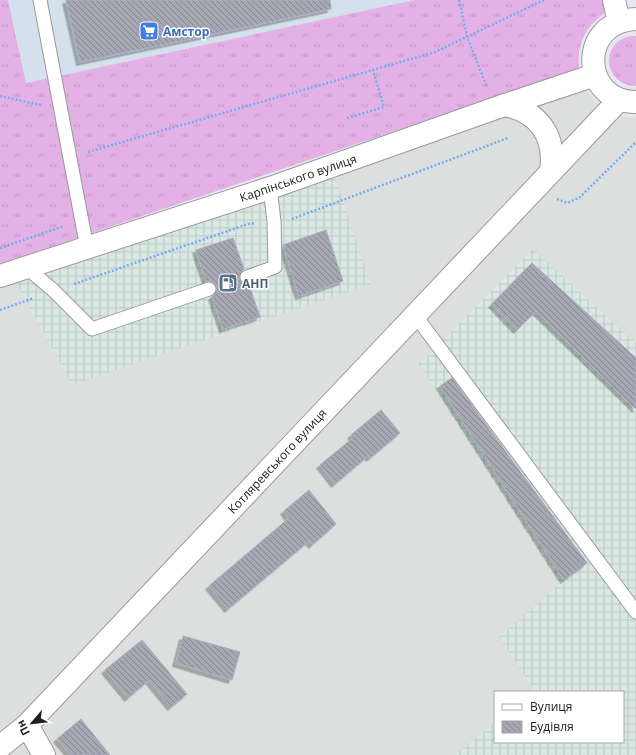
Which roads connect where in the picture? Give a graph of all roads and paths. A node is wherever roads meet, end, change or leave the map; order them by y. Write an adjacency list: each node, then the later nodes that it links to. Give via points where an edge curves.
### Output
1 (40, 0): 13 (lane)
2 (459, 0): 6 (path)
3 (544, 0): 6 (path)
4 (614, 0): 5 (street)
5 (627, 21): 8 (street, via 609,27 596,43 593,59)
6 (467, 37): 7 (path, via 435,52); 9 (path)
7 (373, 70): 14 (path, via 384,107); 16 (path)
8 (595, 74): 11 (street, via 604,90); 12 (street, Карпінського вулиця)
9 (488, 88)
10 (0, 96): 13 (path)
11 (627, 101): 17 (street, Котляревського вулиця)
12 (505, 105): 17 (street, via 526,112 542,128 552,148); 18 (street, Карпінського вулиця)
13 (61, 110): 16 (lane)
14 (347, 118)
15 (636, 142): 19 (path, via 579,198 567,203)
16 (70, 157): 20 (lane)
17 (551, 171): 27 (street, Котляревського вулиця)
18 (270, 188): 22 (street, Карпінського вулиця); 25 (lane, via 275,267)
19 (556, 198)
20 (82, 220): 21 (path); 22 (lane)
21 (0, 248)
22 (87, 248): 23 (street, Карпінського вулиця)
23 (26, 267): 24 (street, Карпінського вулиця); 26 (lane, via 92,329)
24 (0, 276)
25 (247, 277)
26 (209, 289)
27 (415, 315): 28 (lane); 29 (street, Котляревського вулиця)
28 (636, 612)
29 (27, 725): 30 (street, Котляревського вулиця); 31 (street)
30 (0, 748)
31 (44, 755)

